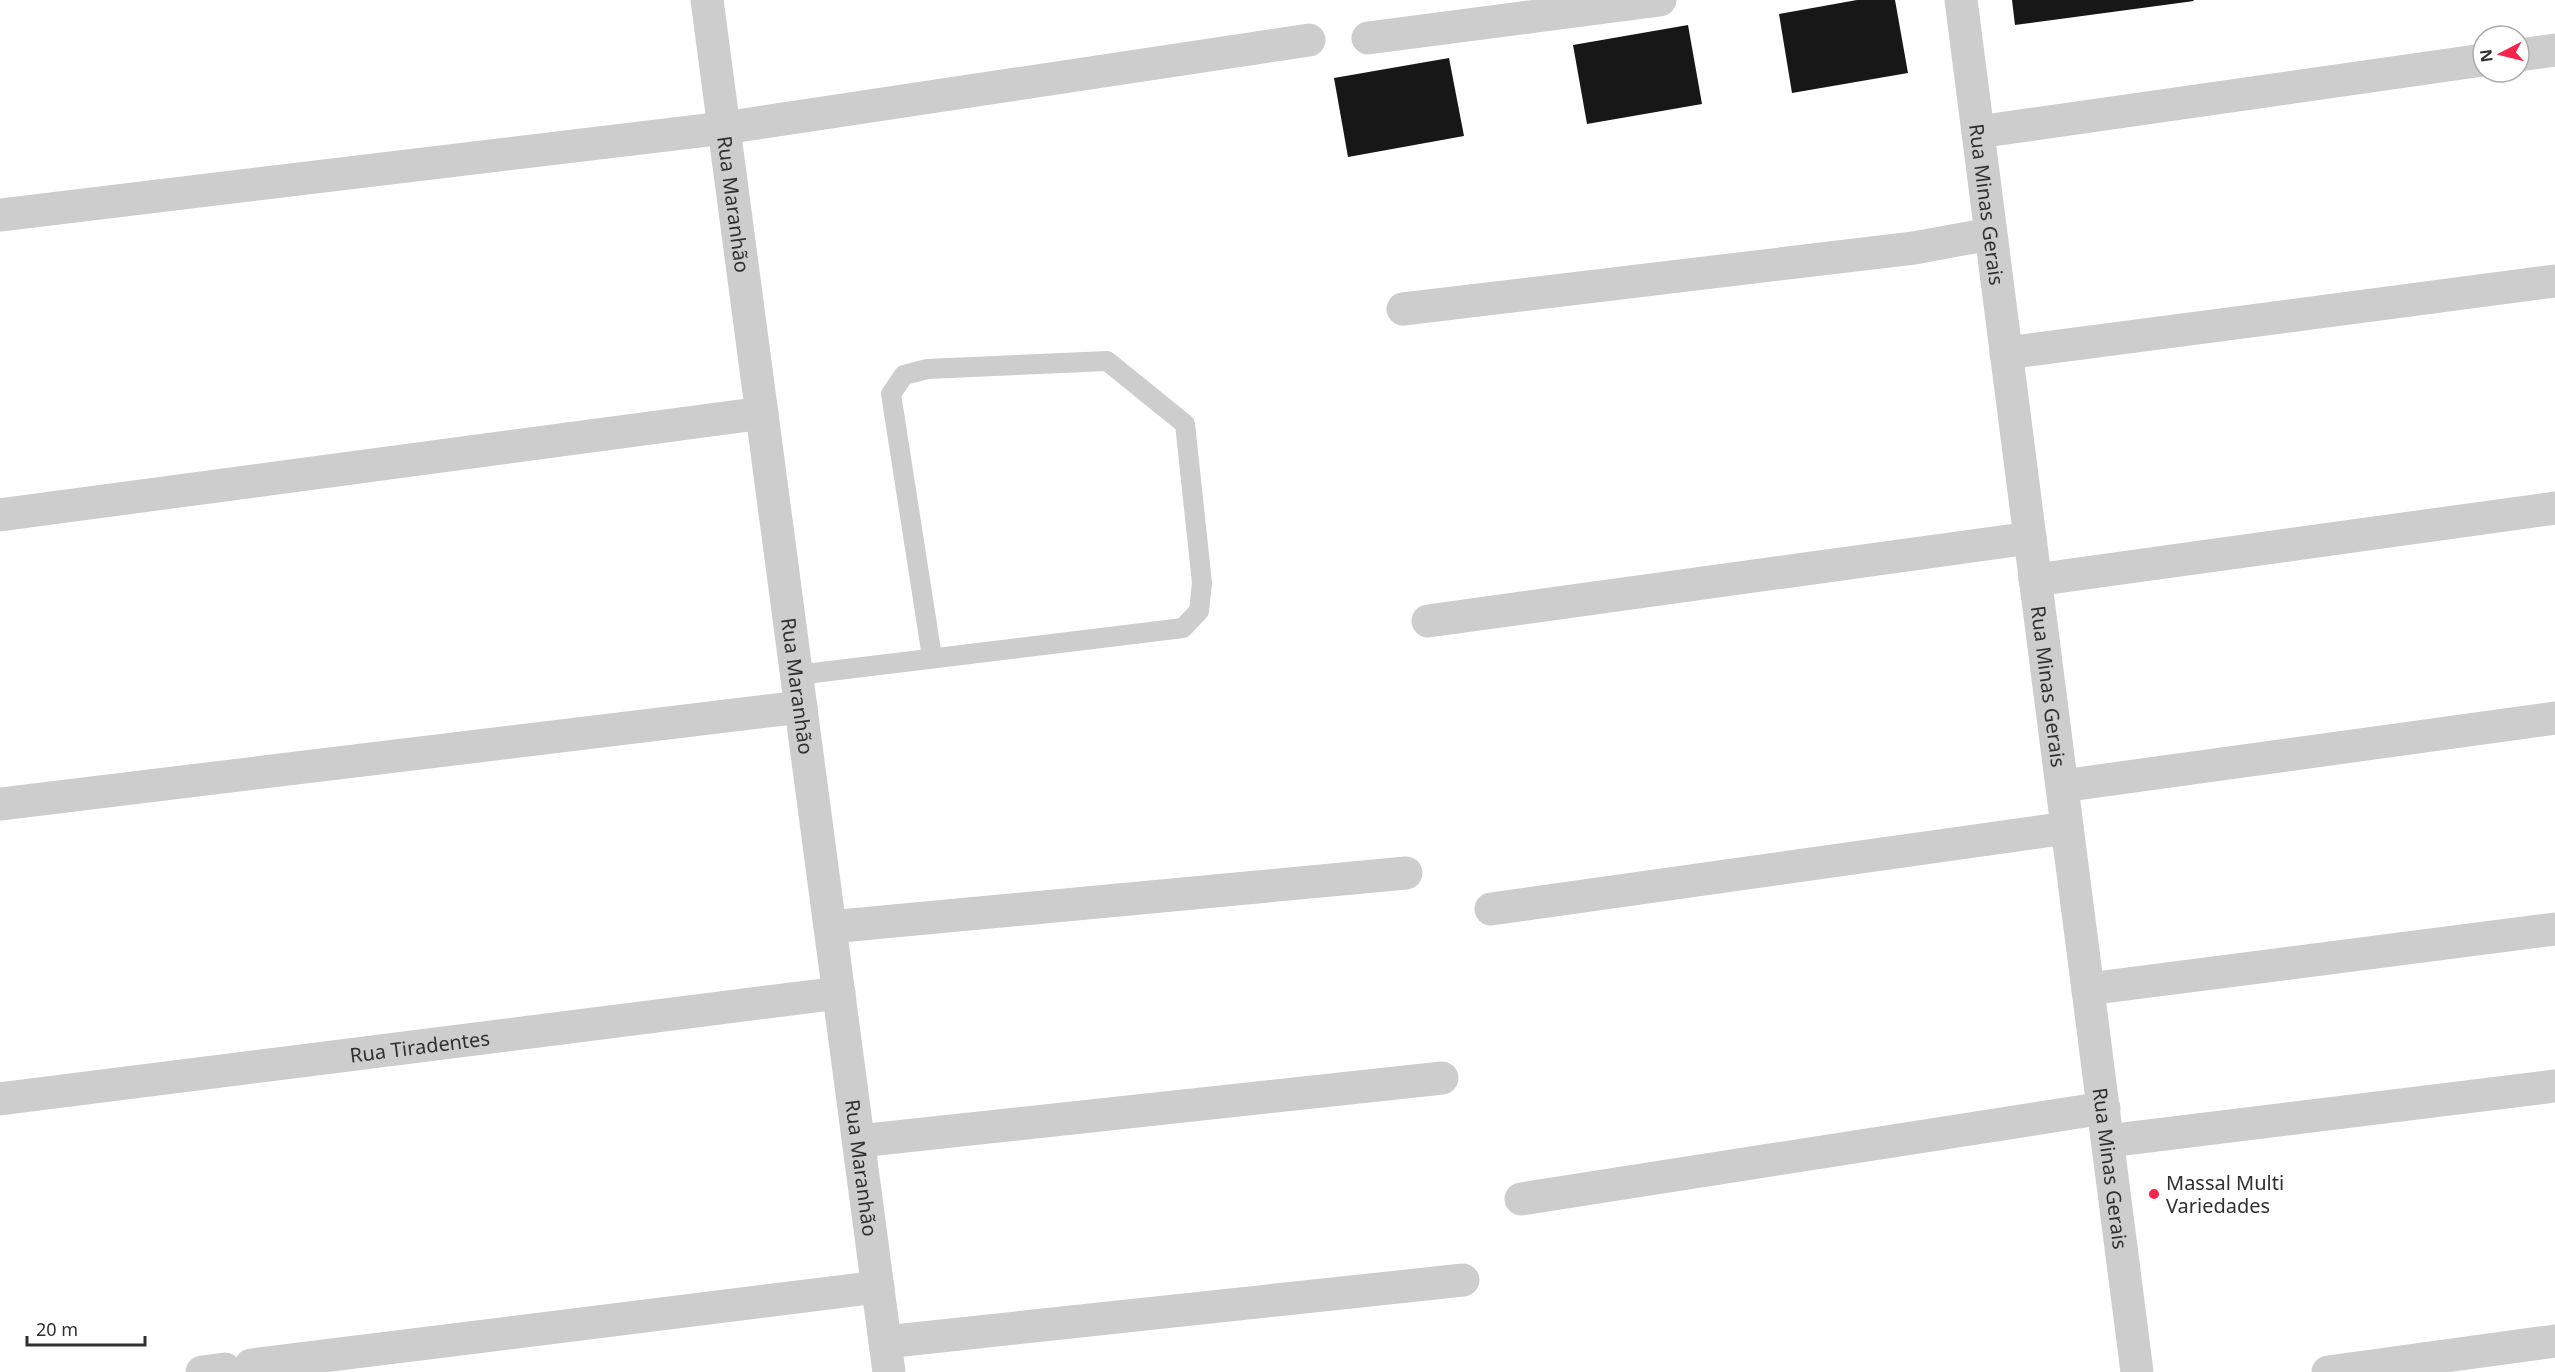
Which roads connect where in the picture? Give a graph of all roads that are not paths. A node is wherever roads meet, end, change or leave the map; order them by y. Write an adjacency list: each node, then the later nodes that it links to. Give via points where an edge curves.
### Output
1 (706, 0): 9 (street, Rua Maranhão)
2 (1660, 0): 4 (street)
3 (1961, 0): 10 (street, Rua Minas Gerais)
4 (1368, 38)
5 (1309, 40): 9 (street)
6 (2555, 50): 7 (street)
7 (2531, 53)
8 (2471, 62): 10 (street)
9 (724, 128): 11 (street); 16 (street, Rua Maranhão)
10 (1978, 132): 12 (street, Rua Minas Gerais)
11 (0, 215)
12 (1990, 234): 14 (street, via 1914,248); 15 (street, Rua Minas Gerais)
13 (2555, 281): 15 (street)
14 (1403, 309)
15 (2006, 353): 19 (street, Rua Minas Gerais)
16 (762, 413): 18 (street); 23 (street, Rua Maranhão)
17 (2555, 508): 20 (street)
18 (0, 515)
19 (2030, 538): 20 (street, Rua Minas Gerais); 21 (street)
20 (2036, 580): 26 (street, Rua Minas Gerais)
21 (1428, 621)
22 (932, 657): 22 (lane, via 1184,627 1199,611 1202,583 1185,424 1107,361 927,369 904,375 891,394); 23 (lane)
23 (797, 675): 24 (street, Rua Maranhão)
24 (801, 707): 27 (street); 31 (street, Rua Maranhão)
25 (2555, 718): 26 (street)
26 (2062, 786): 28 (street, Rua Minas Gerais)
27 (0, 804)
28 (2067, 828): 30 (street); 33 (street, Rua Minas Gerais)
29 (1406, 873): 31 (street)
30 (1491, 909)
31 (830, 927): 34 (street, Rua Maranhão)
32 (2555, 929): 33 (street)
33 (2088, 988): 38 (street, Rua Minas Gerais)
34 (839, 993): 37 (street, Rua Tiradentes); 39 (street, Rua Maranhão)
35 (1442, 1078): 39 (street)
36 (2555, 1086): 40 (street)
37 (0, 1099)
38 (2104, 1108): 40 (street, Rua Minas Gerais); 41 (street)
39 (858, 1141): 43 (street, Rua Maranhão)
40 (2108, 1141): 47 (street, Rua Minas Gerais)
41 (1521, 1199)
42 (1463, 1280): 45 (street)
43 (878, 1287): 45 (street, Rua Maranhão); 46 (street)
44 (2555, 1341): 48 (street)
45 (887, 1357)
46 (226, 1369)
47 (2137, 1372)
48 (2328, 1372)

